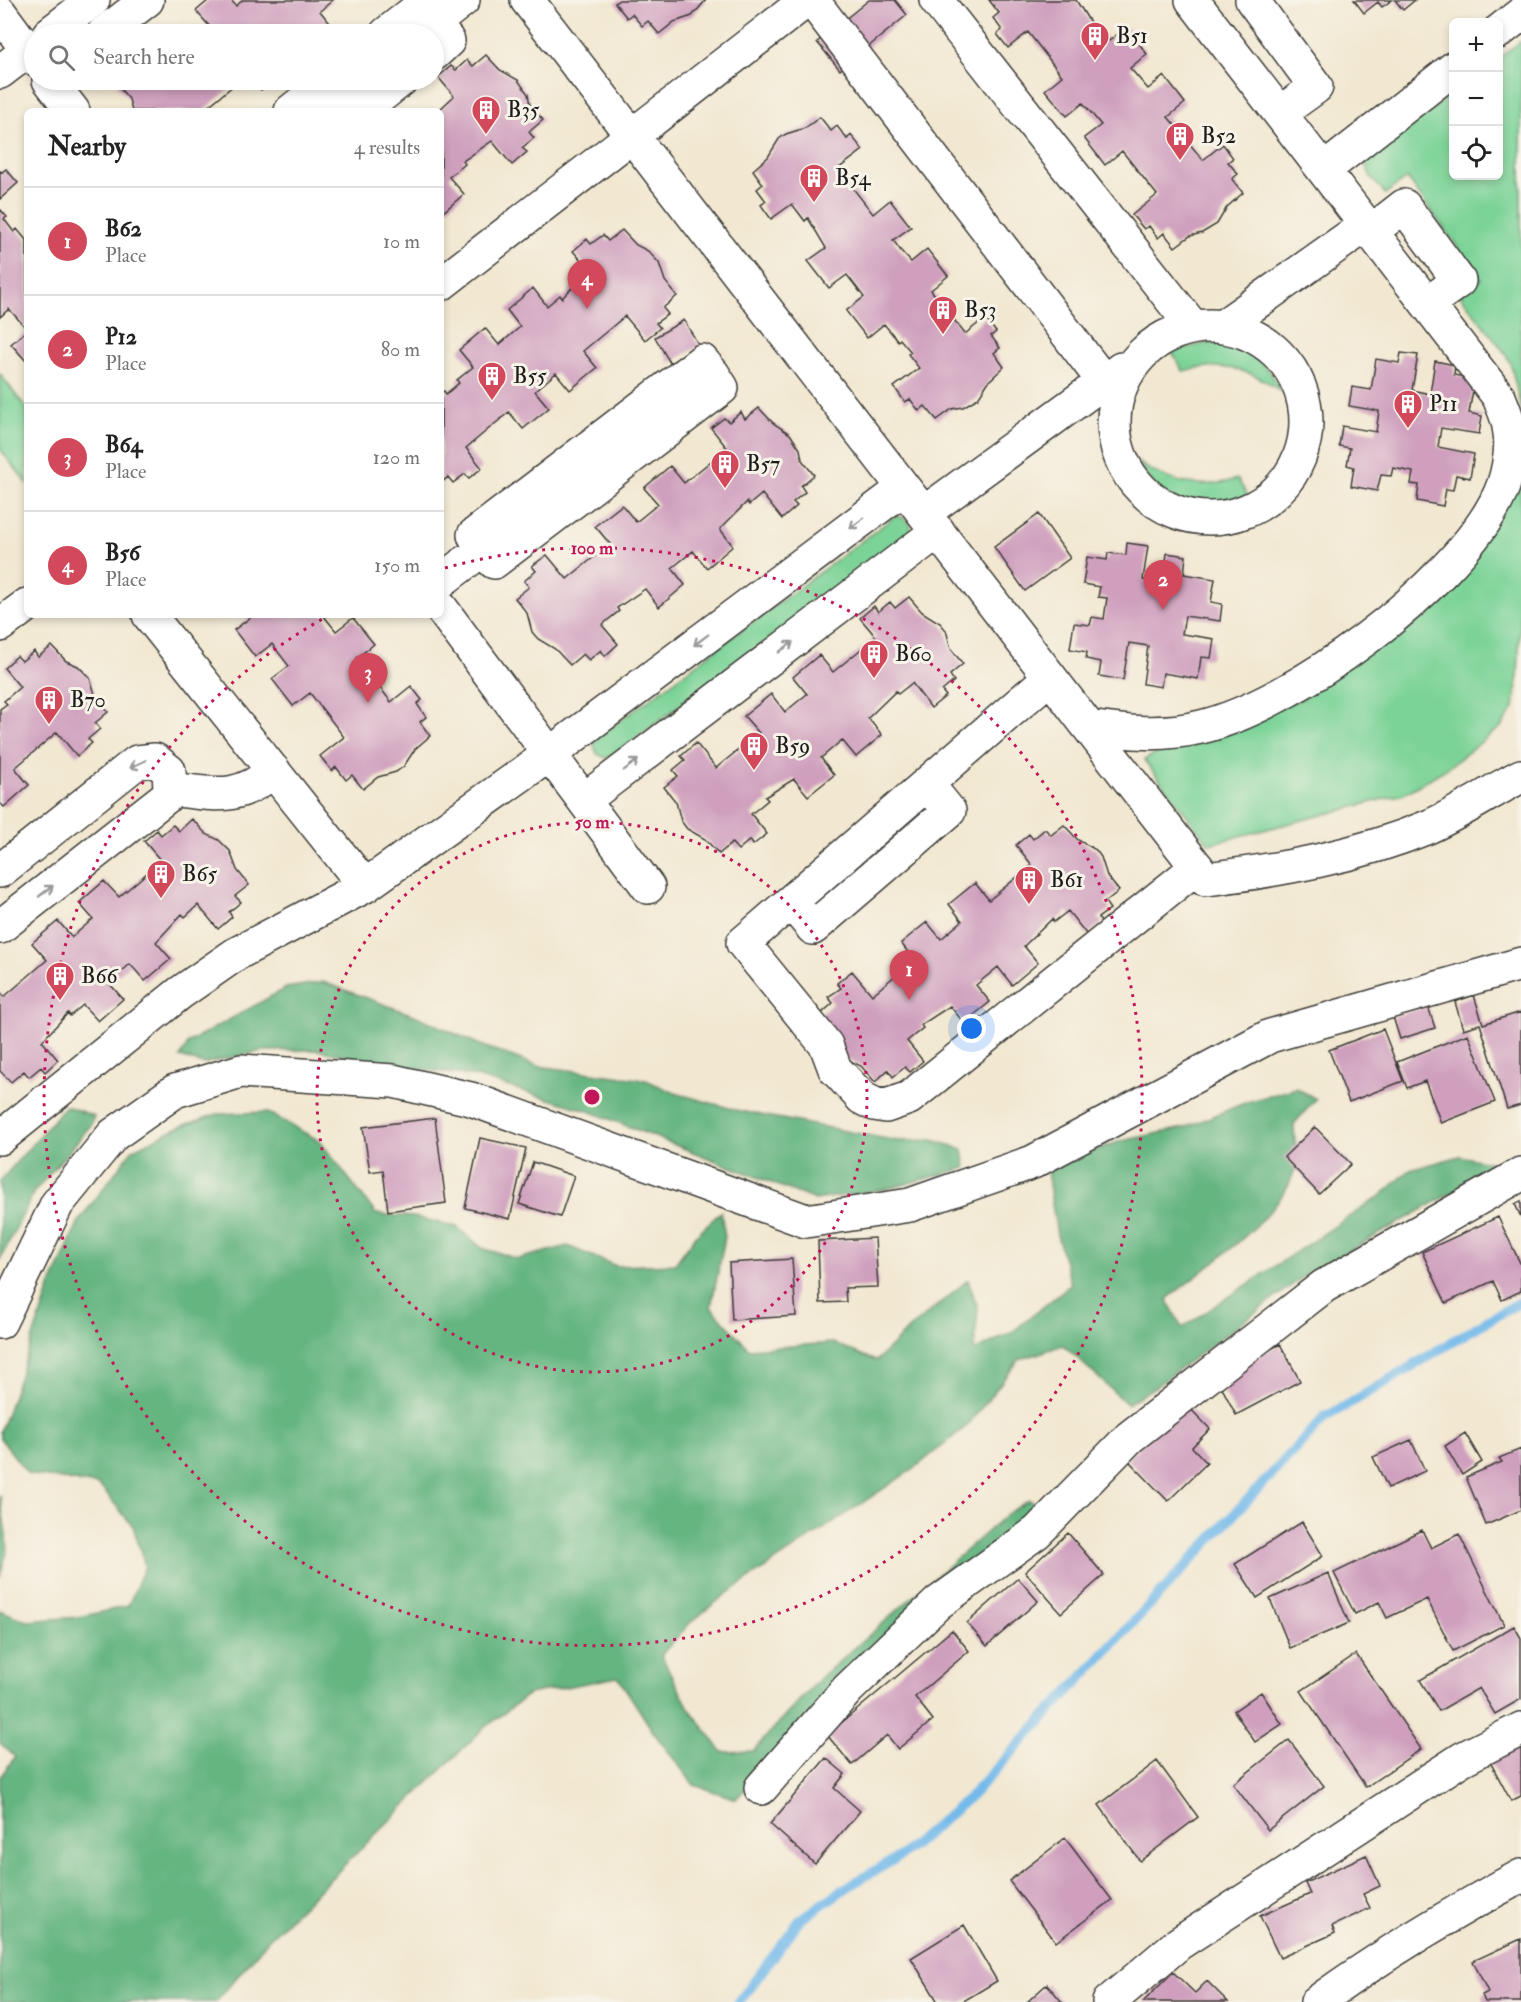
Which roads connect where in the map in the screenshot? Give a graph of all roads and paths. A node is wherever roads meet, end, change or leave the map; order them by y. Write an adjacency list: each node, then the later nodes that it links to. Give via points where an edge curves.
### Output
1 (147, 0): 13 (street)
2 (463, 0): 16 (street)
3 (527, 0): 31 (street)
4 (807, 0): 31 (street)
5 (812, 0): 40 (street)
6 (936, 0): 36 (street)
7 (1192, 0): 30 (street)
8 (1252, 0): 30 (street, via 1316,87)
9 (81, 12): 12 (street)
10 (0, 13): 18 (street)
11 (1521, 14): 17 (street)
12 (66, 24)
13 (117, 24)
14 (399, 24): 15 (street, via 420,7)
15 (425, 24)
16 (441, 24)
17 (1503, 28)
18 (24, 36)
19 (24, 55): 20 (street)
20 (0, 72)
21 (1449, 72): 32 (street)
22 (57, 90): 26 (street)
23 (317, 90): 27 (street)
24 (352, 90): 28 (street)
25 (388, 90): 29 (street)
26 (71, 108)
27 (295, 108)
28 (330, 108)
29 (366, 108)
30 (1280, 114): 32 (street)
31 (632, 136): 35 (street); 41 (street)
32 (1324, 170): 33 (street)
33 (1369, 228): 34 (street); 49 (street, via 1499,397 1510,427 1509,462 1497,501 1474,537 1442,573 1358,643 1281,694 1203,727 1166,734 1132,734)
34 (1293, 278): 36 (street); 37 (street, via 1277,313)
35 (444, 282)
36 (1208, 327): 37 (street, via 1251,335); 38 (street, via 1165,337)
37 (1275, 352): 38 (street, via 1293,374 1304,402 1306,431 1299,460 1284,485 1261,504 1234,516 1205,519 1177,512 1151,498 1131,477 1118,450 1114,421 1117,399 1125,378)
38 (1142, 354): 40 (street)
39 (713, 374): 43 (street, via 702,361 683,375 474,535 484,548)
40 (1104, 382): 42 (street)
41 (904, 488): 42 (street); 50 (street, one-way to 50)
42 (931, 522): 48 (street); 54 (street, one-way to 42)
43 (444, 579)
44 (24, 606): 47 (street)
45 (444, 612): 50 (street)
46 (151, 618): 51 (street)
47 (0, 626)
48 (1050, 677): 49 (street); 55 (street, via 927,784 949,811 813,928 791,902 743,943 826,1045 835,1069 862,1098 874,1104 886,1106 909,1098)
49 (1089, 727): 55 (street)
50 (549, 754): 54 (street); 57 (street)
51 (274, 771): 53 (street, via 255,786 231,794); 57 (street)
52 (1521, 776): 55 (street, via 1430,826 1307,864 1206,879)
53 (170, 789): 56 (street, one-way to 56, via 169,771 163,764 155,760 137,762); 59 (street, one-way to 53)
54 (584, 800): 58 (street)
55 (1197, 867)
56 (0, 871)
57 (365, 886): 61 (street, via 236,954 180,993)
58 (648, 887)
59 (0, 927)
60 (1521, 964): 63 (street, via 1270,1036 1033,1162 910,1204 806,1221 471,1099 393,1081 241,1071 175,1090 113,1136 57,1204)
61 (0, 1138)
62 (1521, 1174): 65 (street, via 1324,1286 1130,1437 1037,1533 938,1603 864,1674)
63 (0, 1322)
64 (1521, 1729): 67 (street, via 1462,1760 1178,1944)
65 (760, 1788)
66 (1521, 1876): 68 (street, via 1453,1912)
67 (1109, 2002)
68 (1317, 2002)

